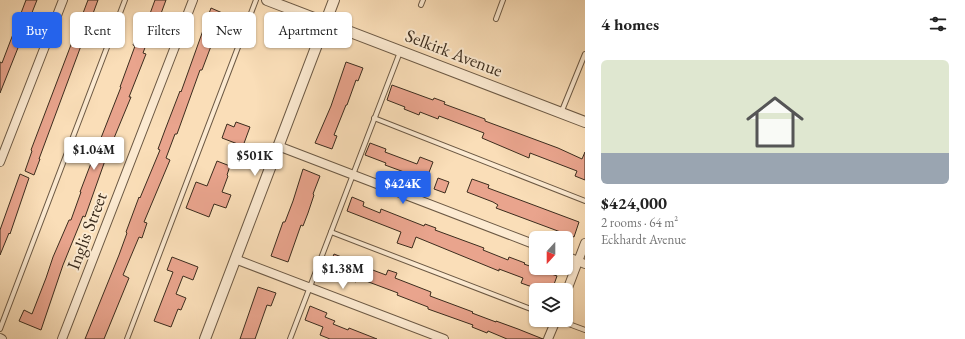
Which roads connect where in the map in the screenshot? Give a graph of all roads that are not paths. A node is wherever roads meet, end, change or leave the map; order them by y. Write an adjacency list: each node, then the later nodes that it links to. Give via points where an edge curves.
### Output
1 (63, 0): 21 (street)
2 (125, 0): 34 (lane)
3 (193, 0): 36 (street, Inglis Street)
4 (256, 0): 37 (lane)
5 (267, 0): 10 (street, Selkirk Avenue)
6 (334, 0): 11 (street)
7 (423, 0): 9 (lane)
8 (503, 0): 12 (lane)
9 (421, 5)
10 (299, 12)
11 (329, 12)
12 (496, 19)
13 (352, 32): 15 (street, Selkirk Avenue)
14 (315, 48): 20 (street)
15 (400, 50): 17 (street, Selkirk Avenue); 18 (lane)
16 (585, 54): 17 (lane)
17 (562, 112): 19 (street, Selkirk Avenue)
18 (374, 118): 22 (lane); 23 (lane)
19 (585, 122)
20 (278, 146): 22 (street); 27 (street)
21 (0, 162)
22 (352, 174): 24 (lane); 25 (street)
23 (585, 201)
24 (331, 232): 30 (lane); 31 (lane)
25 (529, 242)
26 (585, 243): 28 (street)
27 (235, 259): 30 (street); 38 (street)
28 (582, 262): 29 (street)
29 (571, 283)
30 (309, 288): 39 (lane); 40 (street)
31 (529, 309)
32 (573, 326): 35 (lane)
33 (554, 327): 41 (street)
34 (0, 329)
35 (585, 330)
36 (62, 339)
37 (127, 339)
38 (205, 339)
39 (290, 339)
40 (444, 339)
41 (548, 339)

